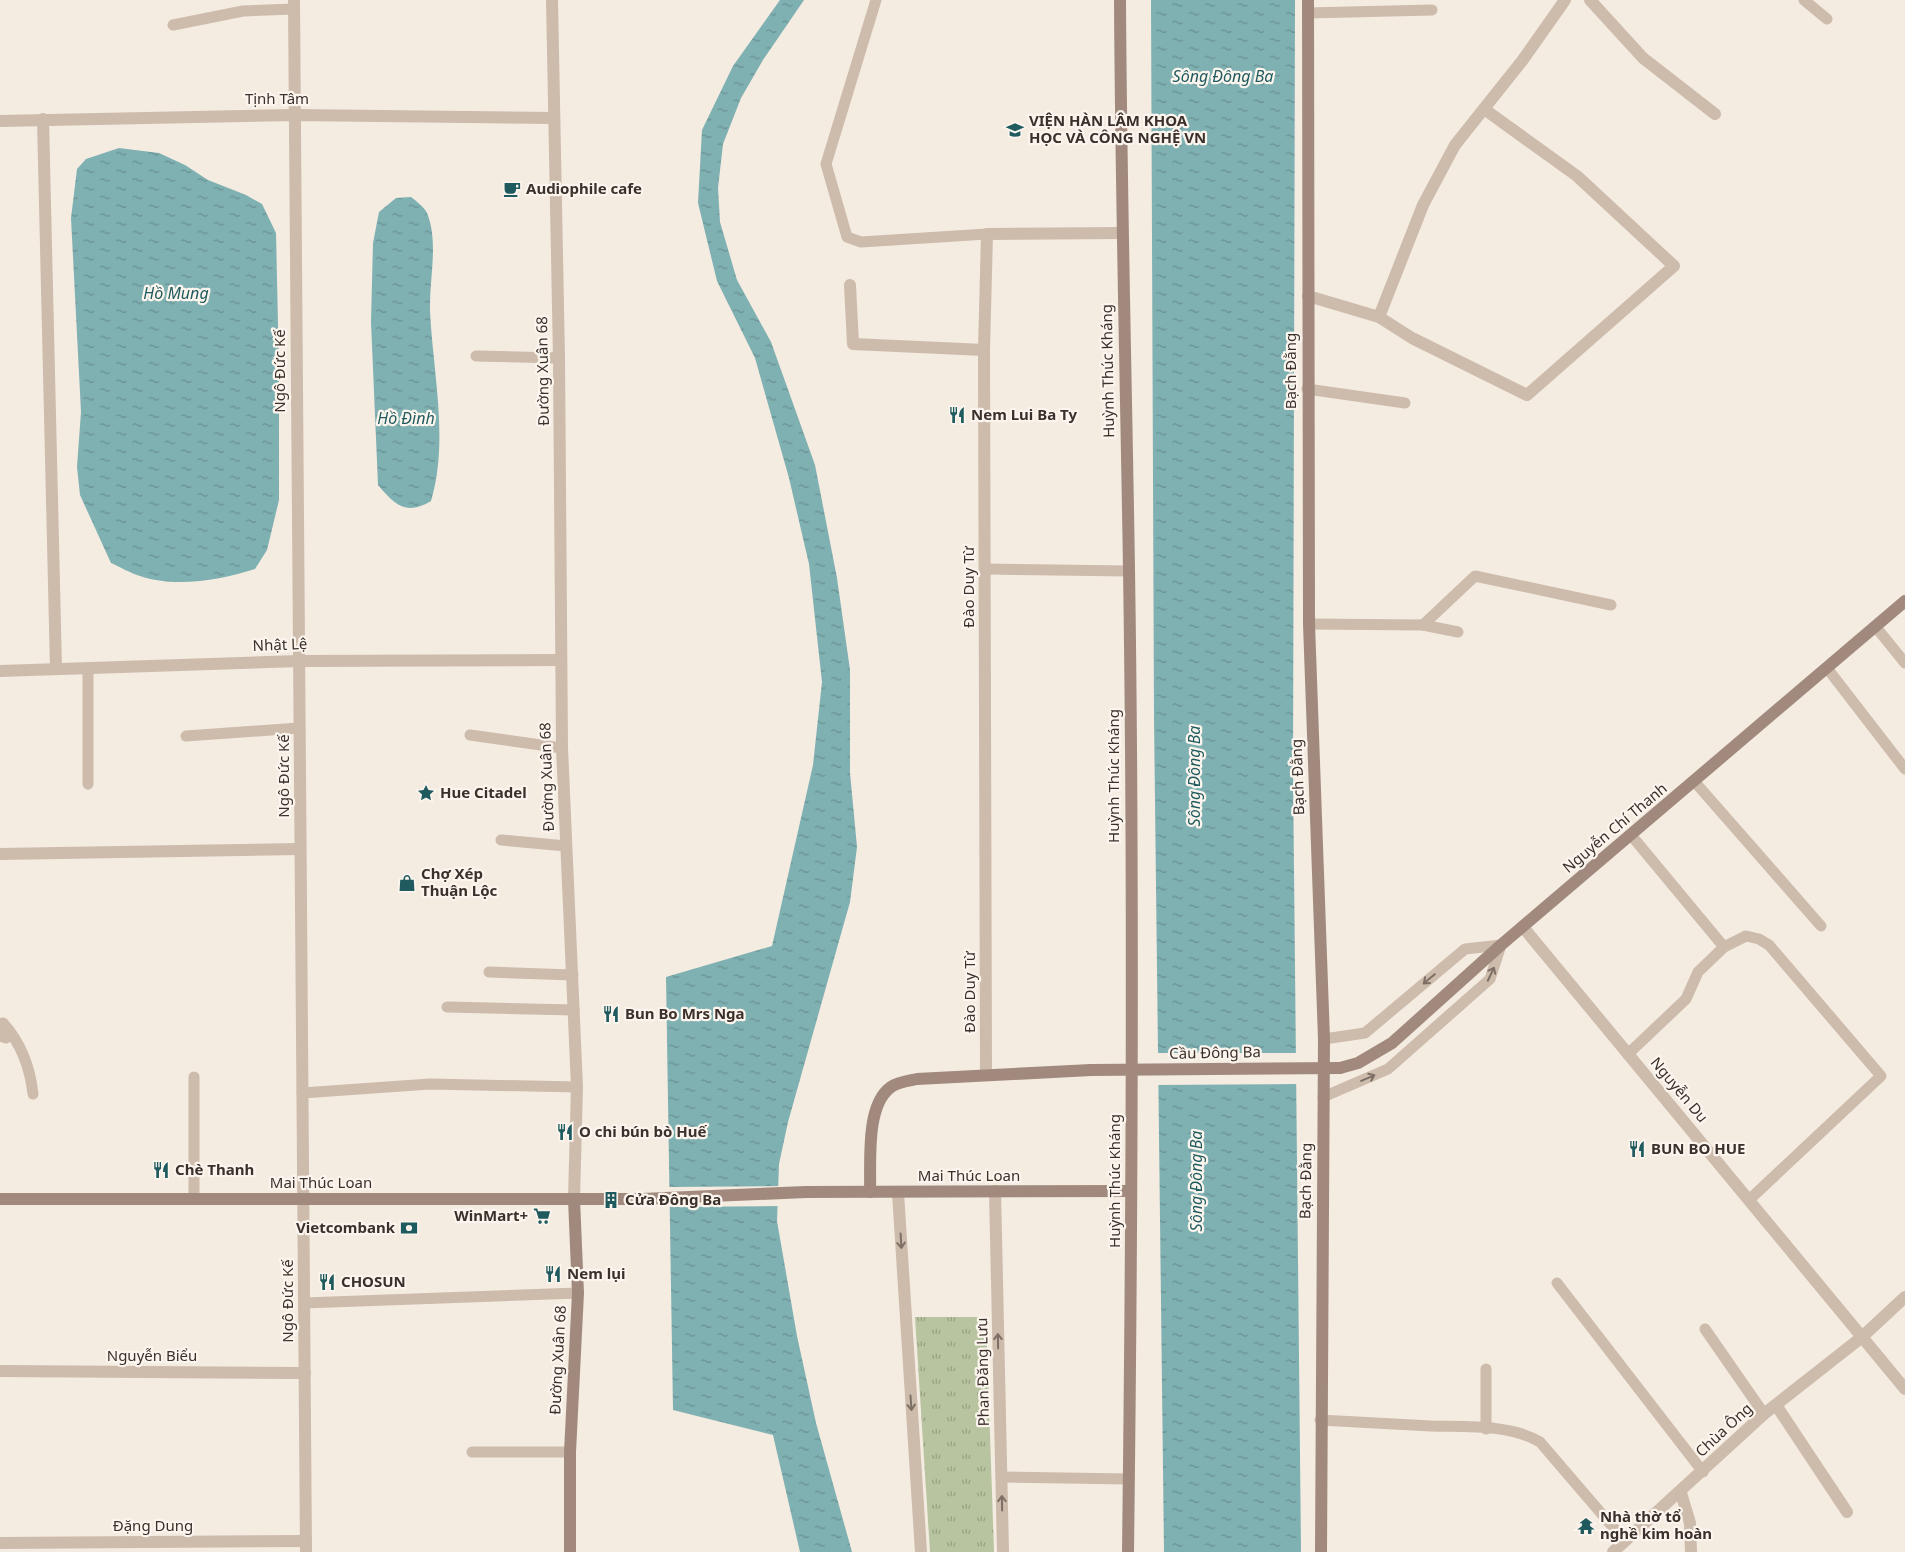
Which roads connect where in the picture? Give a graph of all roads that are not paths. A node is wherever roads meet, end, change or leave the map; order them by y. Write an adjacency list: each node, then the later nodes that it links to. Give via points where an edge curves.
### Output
1 (552, 0): 15 (street, Đường Xuân 68)
2 (876, 0): 19 (lane, via 826,164 847,237 861,242)
3 (1120, 0): 18 (street, Huỳnh Thúc Kháng)
4 (1565, 0): 12 (street)
5 (1590, 0): 13 (street, via 1644,58)
6 (1804, 0): 10 (lane)
7 (294, 5): 11 (lane); 14 (street, Ngô Đức Kế)
8 (1308, 6): 9 (lane); 21 (street, Bạch Đằng)
9 (1432, 10)
10 (1827, 19)
11 (173, 25)
12 (1484, 109): 22 (street, via 1455,145 1423,205); 22 (street, via 1578,176 1674,266 1527,395 1412,338)
13 (1714, 114)
14 (294, 115): 15 (street, Tịnh Tâm); 16 (street, Tịnh Tâm); 36 (street, Ngô Đức Kế)
15 (554, 118): 25 (street, Đường Xuân 68)
16 (43, 119): 17 (street, Tịnh Tâm); 41 (street)
17 (0, 121)
18 (1121, 233): 19 (street); 29 (street, Huỳnh Thúc Kháng)
19 (987, 234): 23 (street, Đào Duy Từ)
20 (850, 285): 23 (street, via 853,344)
21 (1308, 296): 22 (street); 26 (street, Bạch Đằng)
22 (1379, 317)
23 (984, 350): 28 (street, Đào Duy Từ)
24 (476, 356): 25 (lane)
25 (559, 358): 37 (street, Đường Xuân 68)
26 (1307, 389): 27 (lane); 32 (street, Bạch Đằng)
27 (1405, 403)
28 (985, 569): 29 (lane); 67 (street, Đào Duy Từ)
29 (1129, 571): 76 (street, Huỳnh Thúc Kháng)
30 (1905, 601): 34 (street, Nguyễn Chí Thanh)
31 (1611, 605): 33 (lane, via 1475,576)
32 (1309, 624): 33 (lane); 64 (street, Bạch Đằng)
33 (1423, 625): 35 (lane)
34 (1875, 626): 38 (lane); 40 (street, Nguyễn Chí Thanh)
35 (1458, 632)
36 (299, 660): 37 (street, Nhật Lệ); 39 (street, Nhật Lệ); 43 (street, Ngô Đức Kế)
37 (560, 660): 46 (street, Đường Xuân 68)
38 (1905, 663)
39 (88, 668): 41 (street, Nhật Lệ); 49 (lane)
40 (1827, 668): 47 (lane); 48 (street, Nguyễn Chí Thanh)
41 (56, 669): 42 (street, Nhật Lệ)
42 (0, 671)
43 (299, 728): 45 (lane); 53 (street, Ngô Đức Kế)
44 (470, 735): 46 (lane)
45 (186, 736)
46 (562, 748): 52 (street, Đường Xuân 68)
47 (1905, 769)
48 (1694, 781): 50 (street, Nguyễn Chí Thanh); 55 (lane)
49 (88, 784)
50 (1631, 835): 56 (street, Nguyễn Chí Thanh); 58 (lane)
51 (501, 840): 52 (lane)
52 (566, 846): 60 (street, Đường Xuân 68)
53 (300, 848): 54 (street); 70 (street, Ngô Đức Kế)
54 (0, 854)
55 (1821, 926)
56 (1523, 927): 57 (street, Nguyễn Chí Thanh); 65 (street, Nguyễn Du)
57 (1501, 945): 64 (lane, one-way to 64, via 1465,949 1366,1032); 66 (street, Nguyễn Chí Thanh, via 1392,1043 1358,1063); 72 (lane, one-way to 57, via 1388,1069 1490,979)
58 (1724, 947): 65 (lane, via 1698,972 1686,999); 81 (lane, via 1746,936 1769,945 1881,1076)
59 (489, 972): 60 (lane)
60 (573, 975): 62 (street, Đường Xuân 68)
61 (447, 1007): 62 (lane)
62 (574, 1010): 69 (street, Đường Xuân 68)
63 (0, 1036): 71 (lane, via 6,1038 3,1023 12,1032 26,1060)
64 (1324, 1039): 72 (street, Bạch Đằng)
65 (1628, 1054): 81 (street, Nguyễn Du)
66 (1340, 1068): 67 (street, Cầu Đông Ba, bridge, via 1092,1070)
67 (986, 1075): 74 (street, via 917,1079 891,1087 879,1099 872,1125)
68 (194, 1077): 78 (lane)
69 (577, 1087): 70 (lane, via 430,1084); 80 (street, Đường Xuân 68)
70 (302, 1093): 79 (street, Ngô Đức Kế)
71 (34, 1094)
72 (1323, 1097): 94 (street, Bạch Đằng)
73 (995, 1191): 75 (street, Mai Thúc Loan); 76 (street, Mai Thúc Loan); 99 (street, Phan Đăng Lưu, one-way to 73)
74 (870, 1192): 75 (street, Mai Thúc Loan); 80 (street, Mai Thúc Loan)
75 (898, 1192): 107 (street, one-way to 107)
76 (1131, 1192): 100 (street, Huỳnh Thúc Kháng)
77 (0, 1199): 78 (street, Mai Thúc Loan)
78 (194, 1199): 79 (street, Mai Thúc Loan)
79 (303, 1199): 80 (street, Mai Thúc Loan); 85 (street, Ngô Đức Kế)
80 (574, 1199): 83 (street, Đường Xuân 68)
81 (1749, 1200): 87 (street, Nguyễn Du)
82 (1557, 1283): 98 (lane)
83 (578, 1294): 85 (lane); 97 (street, Đường Xuân 68)
84 (1905, 1297): 87 (street, Chùa Ông)
85 (304, 1303): 90 (street, Ngô Đức Kế)
86 (1705, 1329): 93 (lane)
87 (1862, 1337): 91 (street, Nguyễn Du); 92 (street, Chùa Ông)
88 (1486, 1369): 95 (lane)
89 (0, 1371): 90 (street, Nguyễn Biểu)
90 (305, 1373): 105 (street, Ngô Đức Kế)
91 (1905, 1390)
92 (1776, 1405): 93 (street, Chùa Ông); 102 (street)
93 (1764, 1414): 98 (street, Chùa Ông)
94 (1320, 1420): 95 (lane); 110 (street, Bạch Đằng)
95 (1486, 1429): 103 (lane, via 1516,1432 1540,1442)
96 (472, 1452): 97 (lane)
97 (570, 1452): 106 (street, Đường Xuân 68)
98 (1703, 1472): 101 (street, Chùa Ông)
99 (1001, 1477): 100 (lane); 108 (street, Phan Đăng Lưu, one-way to 99)
100 (1129, 1479): 109 (street, Huỳnh Thúc Kháng)
101 (1681, 1492): 103 (street, Chùa Ông); 112 (street, via 1690,1523)
102 (1847, 1512)
103 (1625, 1541): 111 (street, Chùa Ông)
104 (0, 1543): 105 (street, Đặng Dung)
105 (306, 1547)
106 (570, 1552)
107 (921, 1552)
108 (1003, 1552)
109 (1128, 1552)
110 (1320, 1552)
111 (1614, 1552)
112 (1691, 1552)

